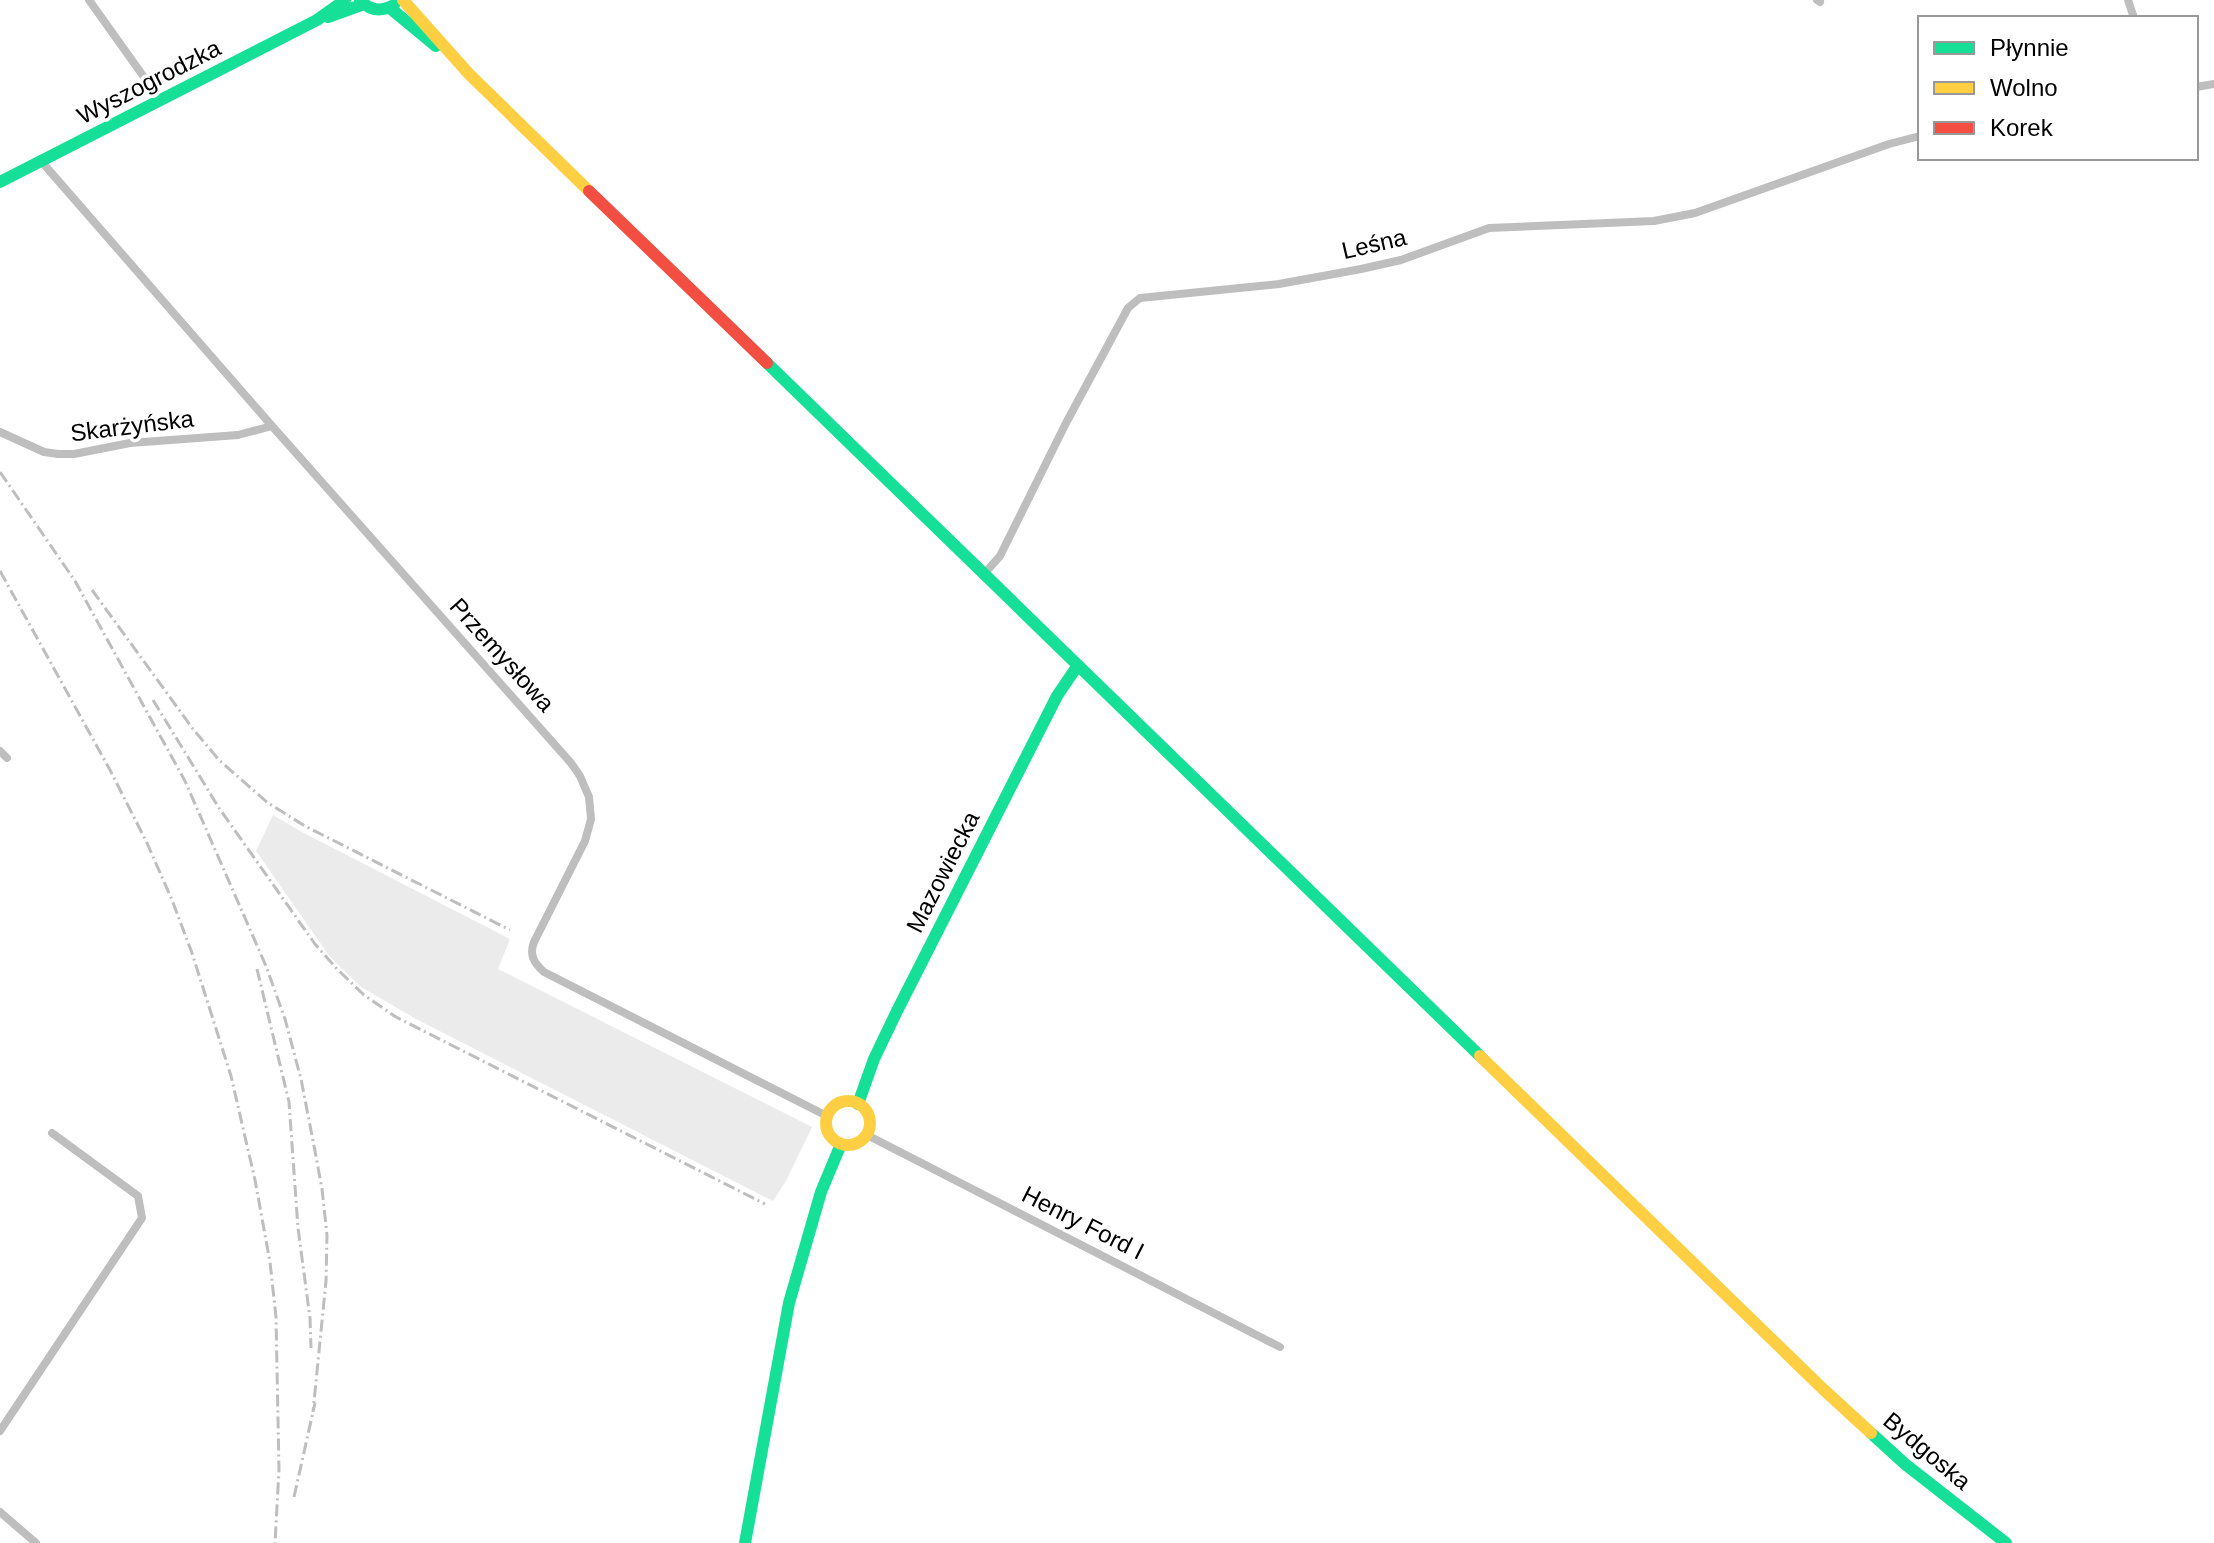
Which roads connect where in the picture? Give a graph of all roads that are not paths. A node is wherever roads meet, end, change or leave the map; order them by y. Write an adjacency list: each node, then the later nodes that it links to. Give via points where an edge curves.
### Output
1 (89, 0): 6 (street)
2 (345, 0): 5 (main road, Wyszogrodzka)
3 (362, 2): 4 (main road, via 377,11); 5 (main road, Wyszogrodzka)
4 (397, 3): 12 (main road, Bydgoska)
5 (317, 20): 6 (main road, Wyszogrodzka)
6 (161, 101): 8 (main road, Wyszogrodzka)
7 (1918, 137): 12 (street, Leśna, via 1695,213 1654,221 1489,228 1361,269 1279,284 1140,298 1128,308 1000,556)
8 (41, 161): 9 (main road, Wyszogrodzka); 10 (street, Przemysłowa)
9 (0, 182)
10 (272, 426): 11 (street, Skarżyńska, via 238,435 130,443 74,454 44,452); 15 (street, Przemysłowa, via 580,776 591,819 531,949 535,964)
11 (0, 432)
12 (984, 574): 13 (main road, Bydgoska)
13 (1078, 665): 14 (main road, Mazowiecka, via 903,998); 24 (main road, Bydgoska, via 1823,1389 1905,1464)
14 (858, 1104): 15 (main road, via 843,1102); 17 (main road, via 868,1113)
15 (827, 1116): 18 (main road, via 828,1133)
16 (52, 1133): 20 (street, via 138,1196 142,1218)
17 (867, 1135): 18 (main road, via 858,1143); 19 (street, Henry Ford I)
18 (841, 1144): 23 (main road, via 821,1192 789,1303)
19 (1280, 1347)
20 (0, 1431)
21 (0, 1512): 22 (street)
22 (36, 1543)
23 (745, 1543)
24 (2006, 1543)

